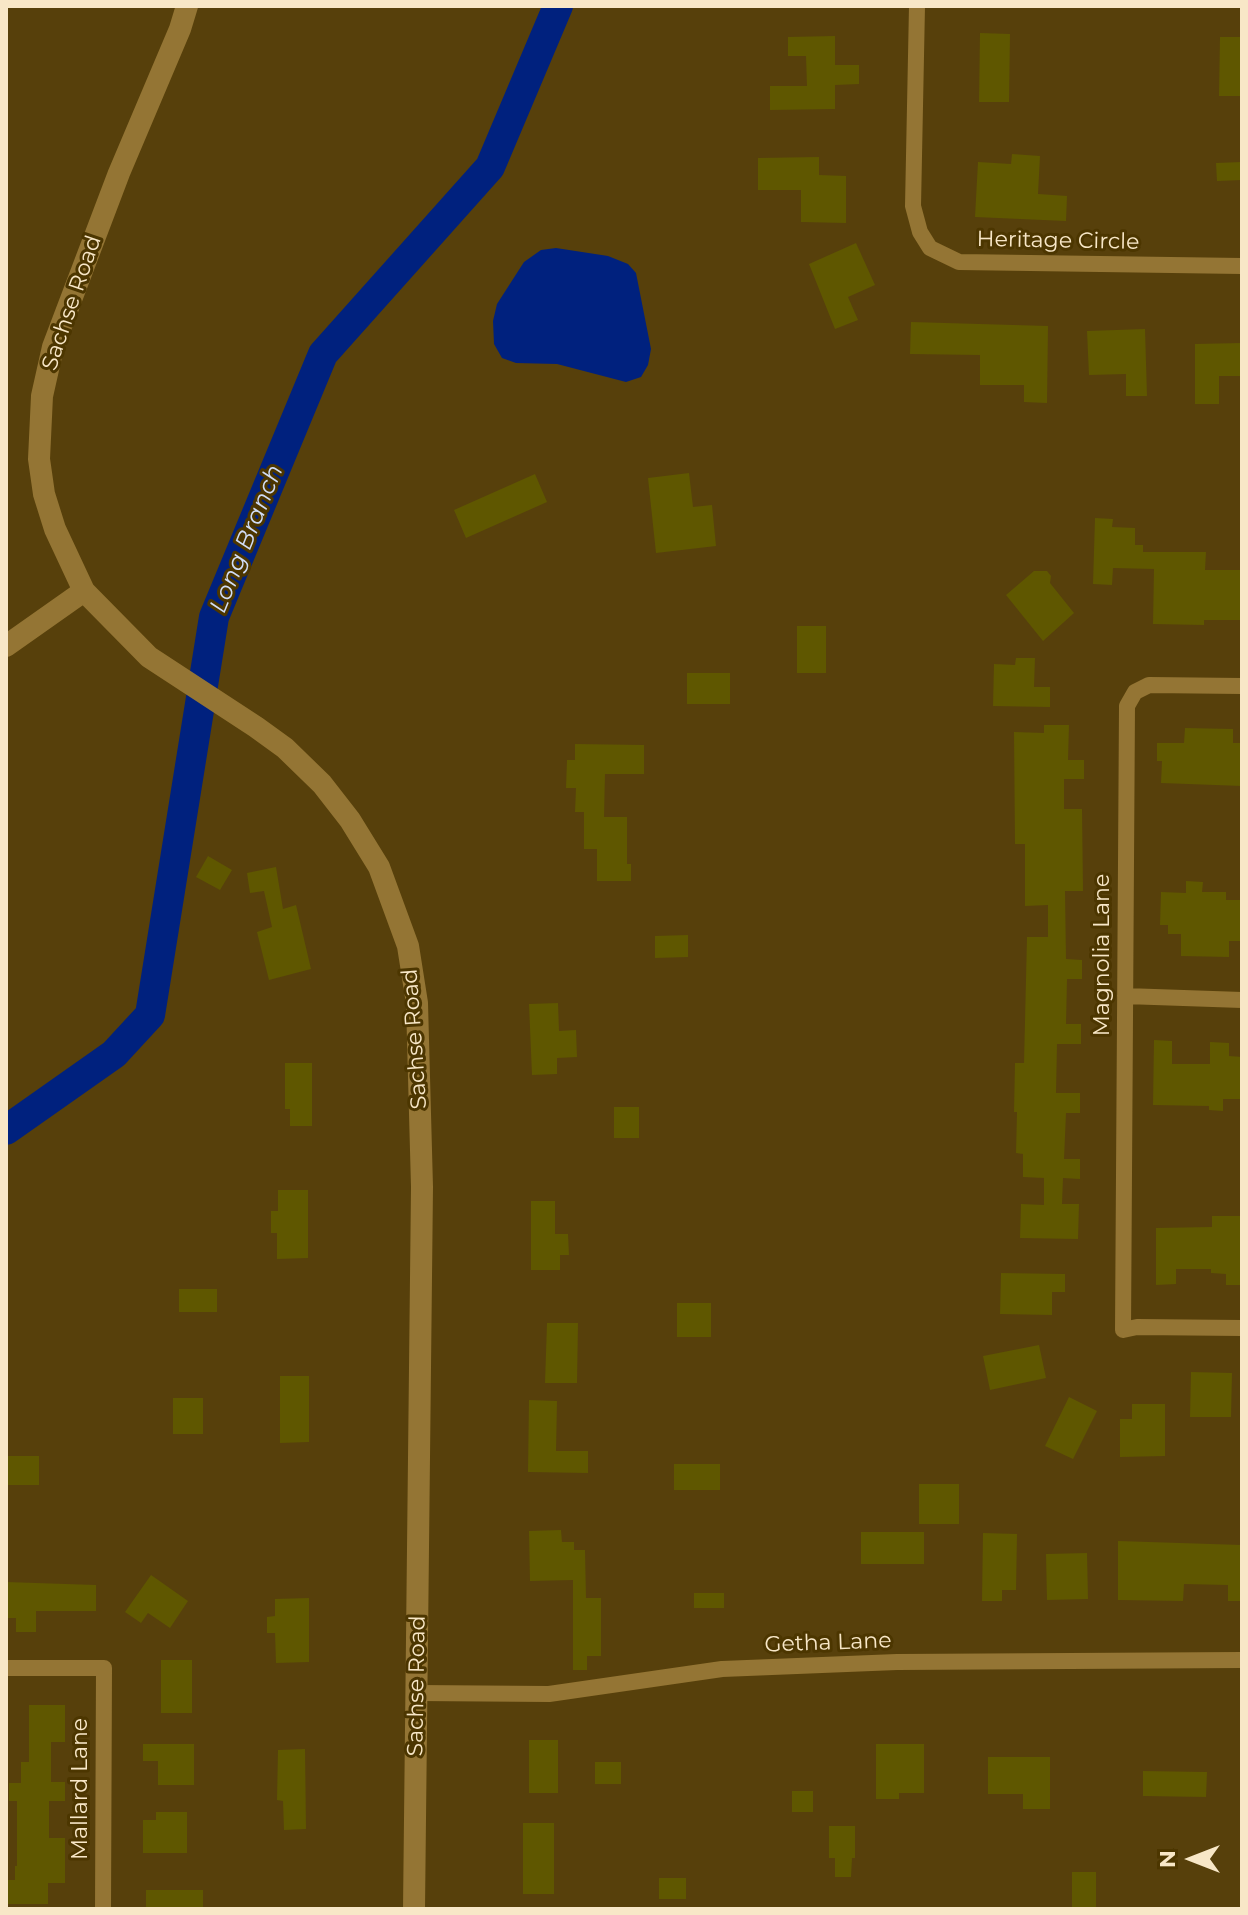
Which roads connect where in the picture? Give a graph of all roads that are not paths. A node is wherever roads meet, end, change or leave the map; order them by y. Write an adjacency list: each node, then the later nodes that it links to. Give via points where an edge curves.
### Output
1 (187, 6): 4 (main road, Sachse Road, via 68,306 42,396 39,459 44,494)
2 (917, 6): 3 (street, Heritage Circle, via 913,206 930,248 959,262)
3 (1242, 266)
4 (84, 591): 5 (main road); 12 (main road, Sachse Road, via 149,657 285,748 322,784 379,867 408,946 417,1003 422,1187)
5 (6, 646)
6 (1242, 686): 7 (street, Magnolia Lane, via 1149,685 1130,698)
7 (1125, 996): 8 (street); 9 (street, Magnolia Lane, via 1123,1330)
8 (1242, 1000)
9 (1242, 1328)
10 (1242, 1660): 12 (street, Getha Lane, via 897,1662 736,1669 549,1694)
11 (6, 1668): 13 (street, Mallard Lane, via 104,1668)
12 (417, 1693): 14 (main road, Sachse Road)
13 (103, 1909)
14 (414, 1909)

